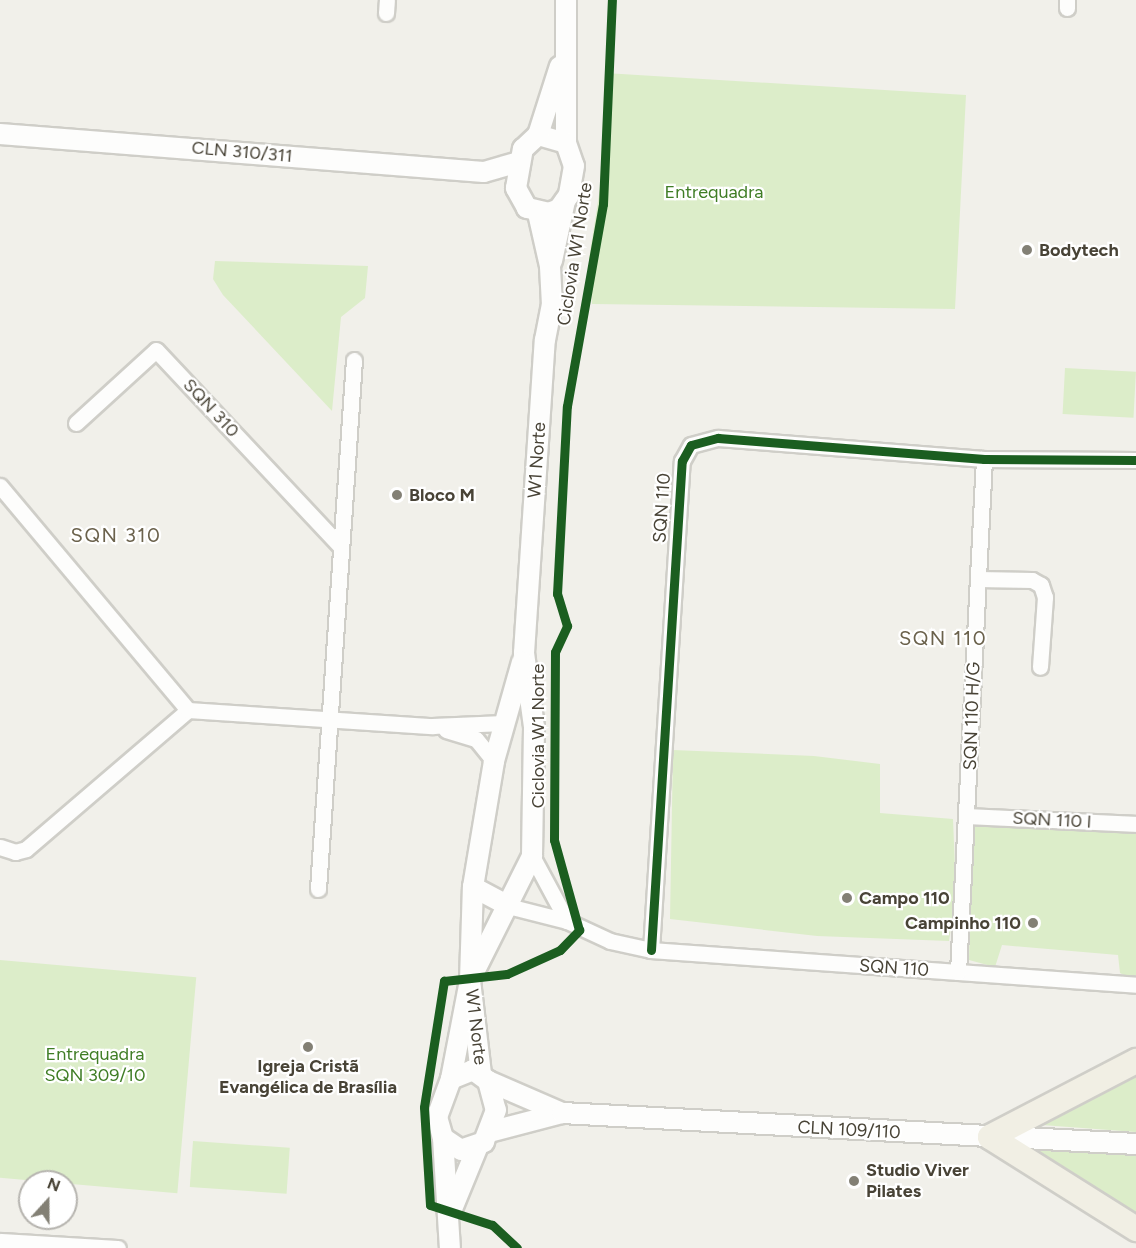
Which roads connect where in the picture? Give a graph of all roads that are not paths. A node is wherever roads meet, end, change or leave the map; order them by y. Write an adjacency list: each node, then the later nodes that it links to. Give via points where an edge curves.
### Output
1 (566, 0): 2 (street)
2 (563, 57): 4 (street); 5 (street)
3 (0, 134): 7 (street, CLN 310/311)
4 (538, 135): 5 (street); 6 (street)
5 (566, 143): 9 (street, via 574,166)
6 (518, 162): 7 (street, CLN 310/311); 8 (street)
7 (484, 172): 8 (street, CLN 310/311)
8 (516, 188): 10 (street, via 527,208)
9 (565, 201): 10 (street, via 559,209); 11 (street, W1 Norte)
10 (538, 213): 11 (street, W1 Norte)
11 (550, 266): 19 (street, W1 Norte, via 552,304 545,340)
12 (354, 360): 17 (street)
13 (76, 423): 17 (street, SQN 310, via 156,350)
14 (984, 459): 15 (street, SQN 110); 18 (street, SQN 110 H/G); 35 (street, SQN 110, via 718,438 698,441 686,451)
15 (1136, 460)
16 (0, 486): 21 (street)
17 (339, 545): 22 (street)
18 (978, 579): 20 (street, via 1037,582 1043,589); 27 (street, SQN 110 H/G)
19 (524, 653): 23 (street, W1 Norte); 25 (street, W1 Norte)
20 (1040, 667)
21 (188, 710): 22 (street); 29 (street, via 26,849 15,852)
22 (331, 720): 24 (street); 32 (street)
23 (504, 723): 24 (street); 25 (street); 26 (street, W1 Norte)
24 (432, 726): 26 (street, via 476,739)
25 (534, 726): 30 (street, W1 Norte)
26 (494, 761): 31 (street, W1 Norte)
27 (968, 816): 28 (street, SQN 110 I); 36 (street, SQN 110 H/G)
28 (1136, 824)
29 (0, 847)
30 (532, 856): 33 (street, W1 Norte); 34 (street)
31 (473, 887): 33 (street, SQN 110); 37 (street, W1 Norte)
32 (318, 888)
33 (508, 906): 34 (street, SQN 110); 37 (street, W1 Norte)
34 (567, 921): 35 (street, SQN 110, via 610,941)
35 (651, 950): 36 (street, SQN 110)
36 (958, 972): 38 (street, SQN 110)
37 (470, 980): 40 (street, W1 Norte); 41 (street, W1 Norte)
38 (1136, 985)
39 (1136, 1061): 44 (main road)
40 (485, 1077): 41 (street, via 467,1070); 42 (street, CLN 109/110); 43 (street, via 496,1110)
41 (451, 1079): 45 (street, via 437,1117)
42 (562, 1113): 43 (street, CLN 109/110); 44 (street, CLN 109/110)
43 (489, 1132): 47 (street)
44 (990, 1137): 46 (street, CLN 109/110); 49 (main road)
45 (443, 1138): 47 (street, via 461,1150); 48 (street)
46 (1136, 1144)
47 (477, 1148): 48 (street)
48 (451, 1212): 53 (street)
49 (1136, 1228)
50 (0, 1241): 51 (street)
51 (45, 1246): 52 (street)
52 (118, 1248)
53 (450, 1248)

